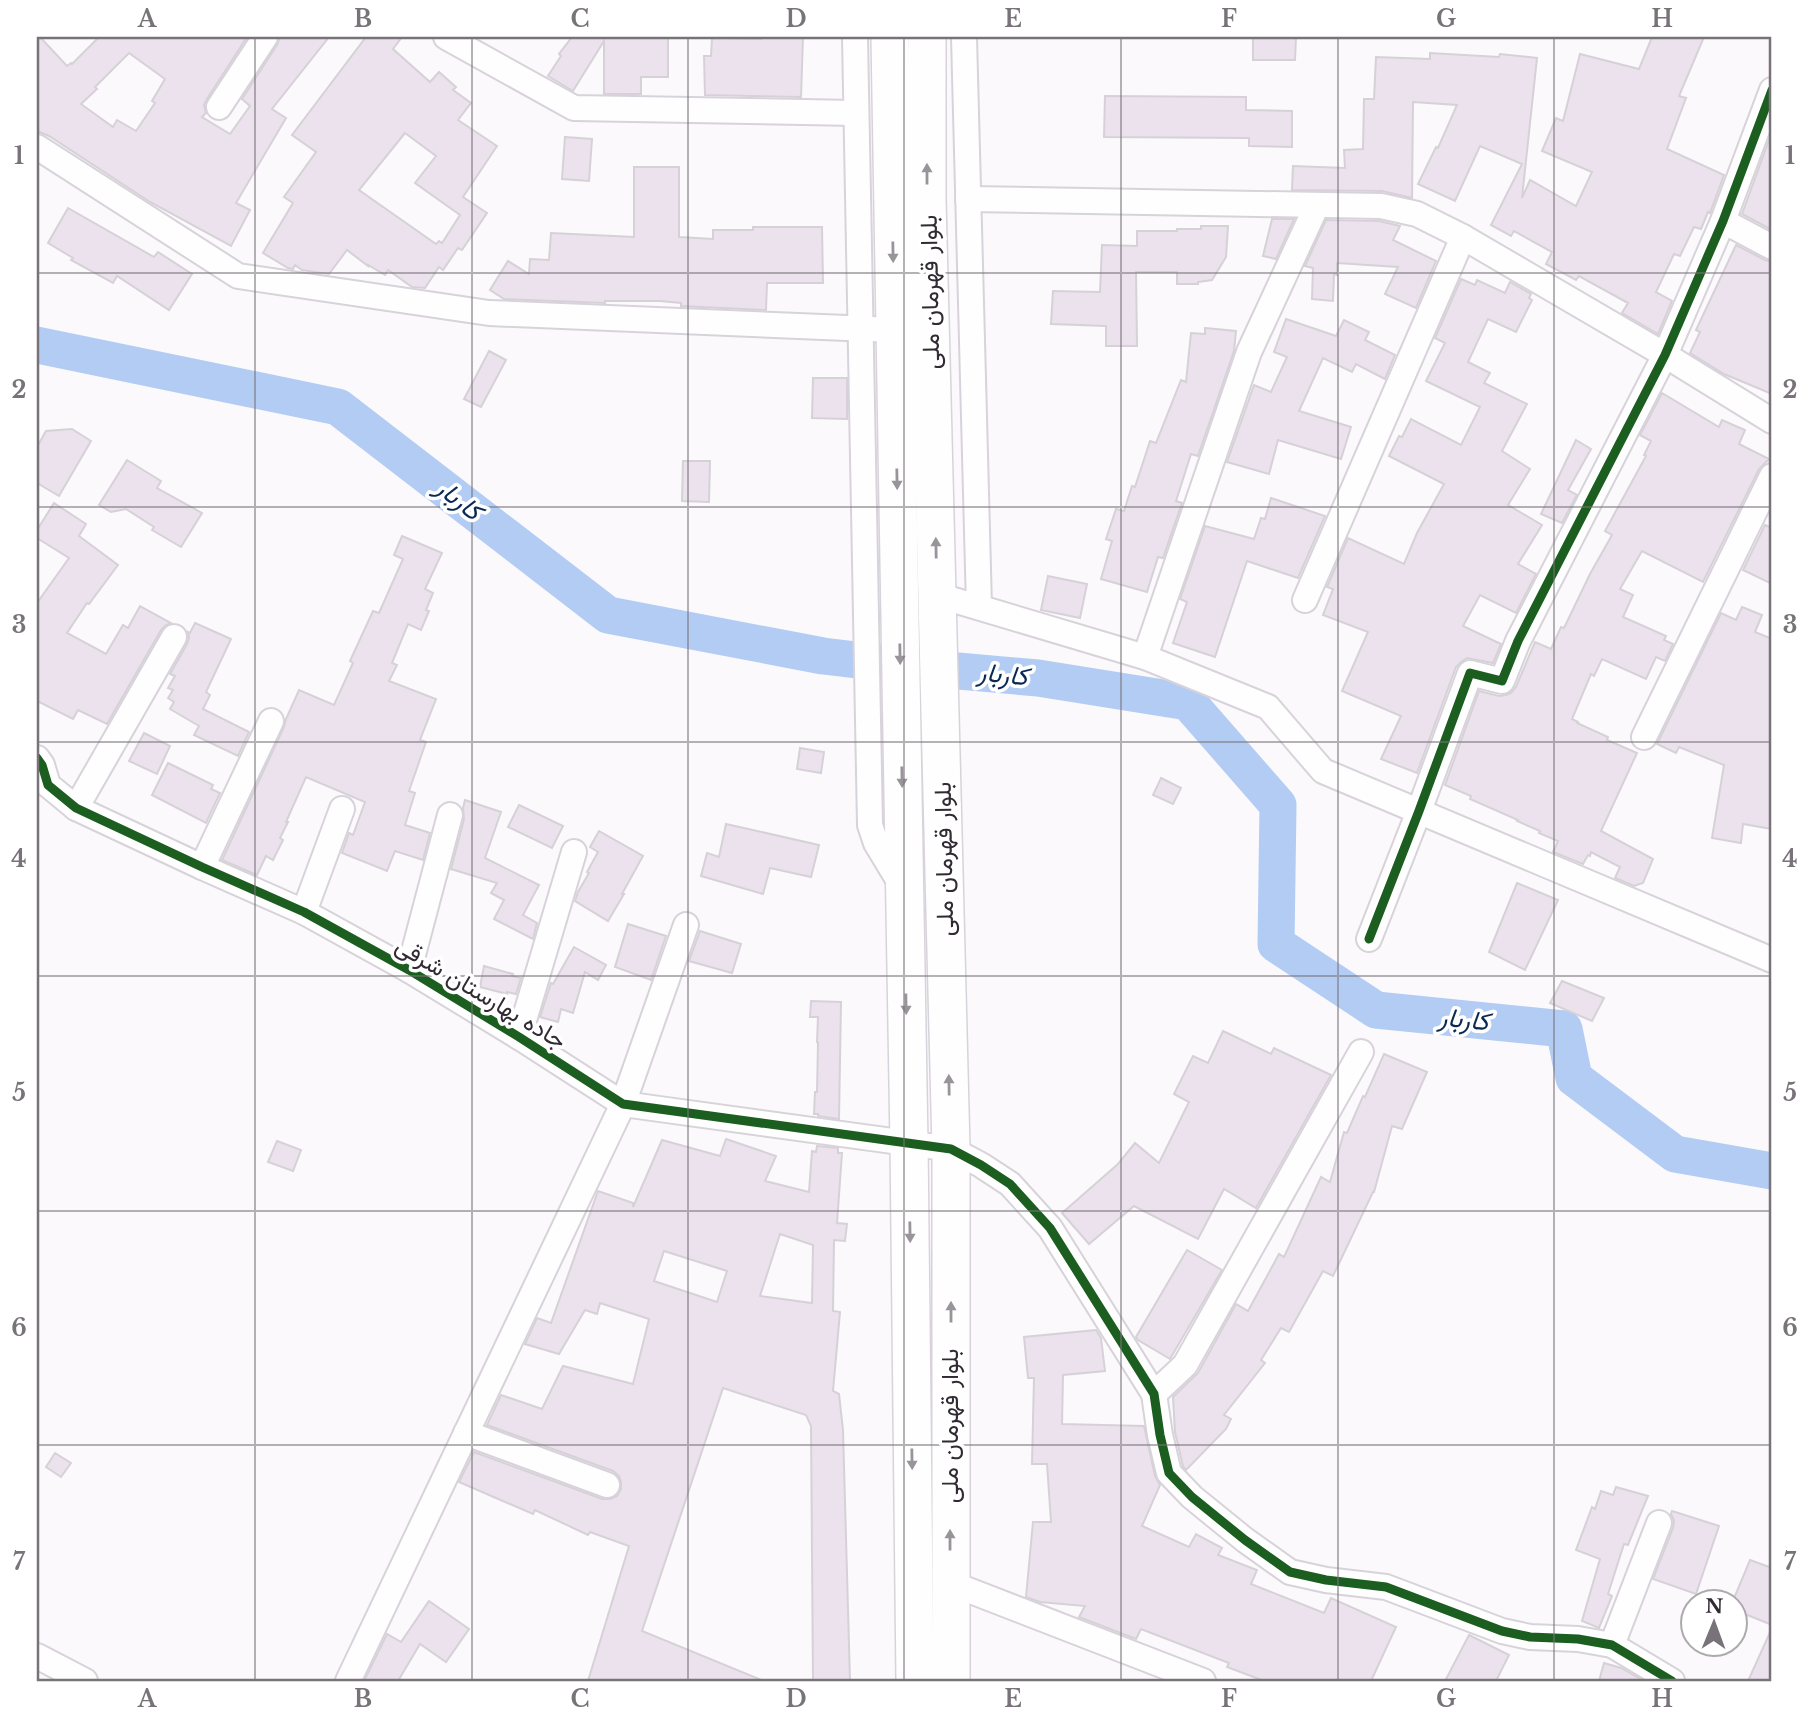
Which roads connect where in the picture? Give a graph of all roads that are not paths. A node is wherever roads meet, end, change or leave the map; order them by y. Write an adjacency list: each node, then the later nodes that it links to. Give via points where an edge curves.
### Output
1 (265, 37): 8 (street)
2 (446, 37): 9 (street, via 574,108)
3 (855, 37): 9 (street)
4 (890, 37): 16 (highway, بلوار قهرمان ملی, one-way to 16)
5 (927, 37): 21 (highway, بلوار قهرمان ملی, one-way to 5)
6 (964, 37): 11 (street)
7 (1772, 90): 13 (street)
8 (219, 107)
9 (856, 113): 16 (street)
10 (37, 147): 16 (street, via 238,276 489,313)
11 (968, 199): 12 (street); 22 (street)
12 (1317, 205): 14 (street, via 1381,206 1417,214); 24 (street, via 1250,352)
13 (1723, 221): 15 (street); 17 (street)
14 (1463, 237): 17 (street); 20 (street)
15 (1772, 247)
16 (877, 330): 25 (highway, بلوار قهرمان ملی, one-way to 25, via 899,600); 25 (street, via 867,626)
17 (1665, 355): 18 (street); 32 (street, via 1518,641 1502,681 1470,673)
18 (1772, 421)
19 (1772, 476): 27 (street)
20 (1305, 600)
21 (937, 606): 22 (street); 45 (highway, بلوار قهرمان ملی, one-way to 21)
22 (979, 607): 24 (street)
23 (174, 637): 30 (street)
24 (1145, 657): 32 (street, via 1268,707 1323,771)
25 (885, 709): 44 (highway, بلوار قهرمان ملی, one-way to 44, via 904,889)
26 (271, 721): 35 (street)
27 (1644, 737)
28 (37, 758): 29 (street, جاده بهارستان شرقی, via 43,765)
29 (43, 790): 30 (street, جاده بهارستان شرقی)
30 (76, 808): 35 (street, جاده بهارستان شرقی)
31 (342, 809): 36 (street)
32 (1419, 811): 38 (street); 39 (street)
33 (450, 815): 40 (street)
34 (574, 852): 41 (street)
35 (202, 867): 36 (street, جاده بهارستان شرقی)
36 (304, 912): 40 (street, جاده بهارستان شرقی)
37 (686, 925): 43 (street)
38 (1369, 939)
39 (1772, 960)
40 (409, 970): 41 (street, جاده بهارستان شرقی)
41 (519, 1037): 43 (street, جاده بهارستان شرقی)
42 (1361, 1052): 46 (street, via 1185,1365)
43 (624, 1104): 44 (street, جاده بهارستان شرقی); 47 (street)
44 (909, 1143): 45 (street, جاده بهارستان شرقی); 55 (highway, بلوار قهرمان ملی, one-way to 55)
45 (951, 1149): 46 (street, via 1010,1184 1050,1228); 50 (highway, بلوار قهرمان ملی, one-way to 45)
46 (1154, 1394): 51 (street, via 1169,1473 1192,1497 1290,1572 1386,1587 1502,1631)
47 (467, 1433): 48 (street); 54 (street)
48 (607, 1485)
49 (1659, 1523): 51 (street)
50 (950, 1583): 56 (highway, بلوار قهرمان ملی); 57 (street)
51 (1612, 1645): 58 (street)
52 (37, 1656): 53 (street)
53 (85, 1681)
54 (348, 1681)
55 (915, 1681)
56 (951, 1681)
57 (1203, 1681)
58 (1672, 1681)

